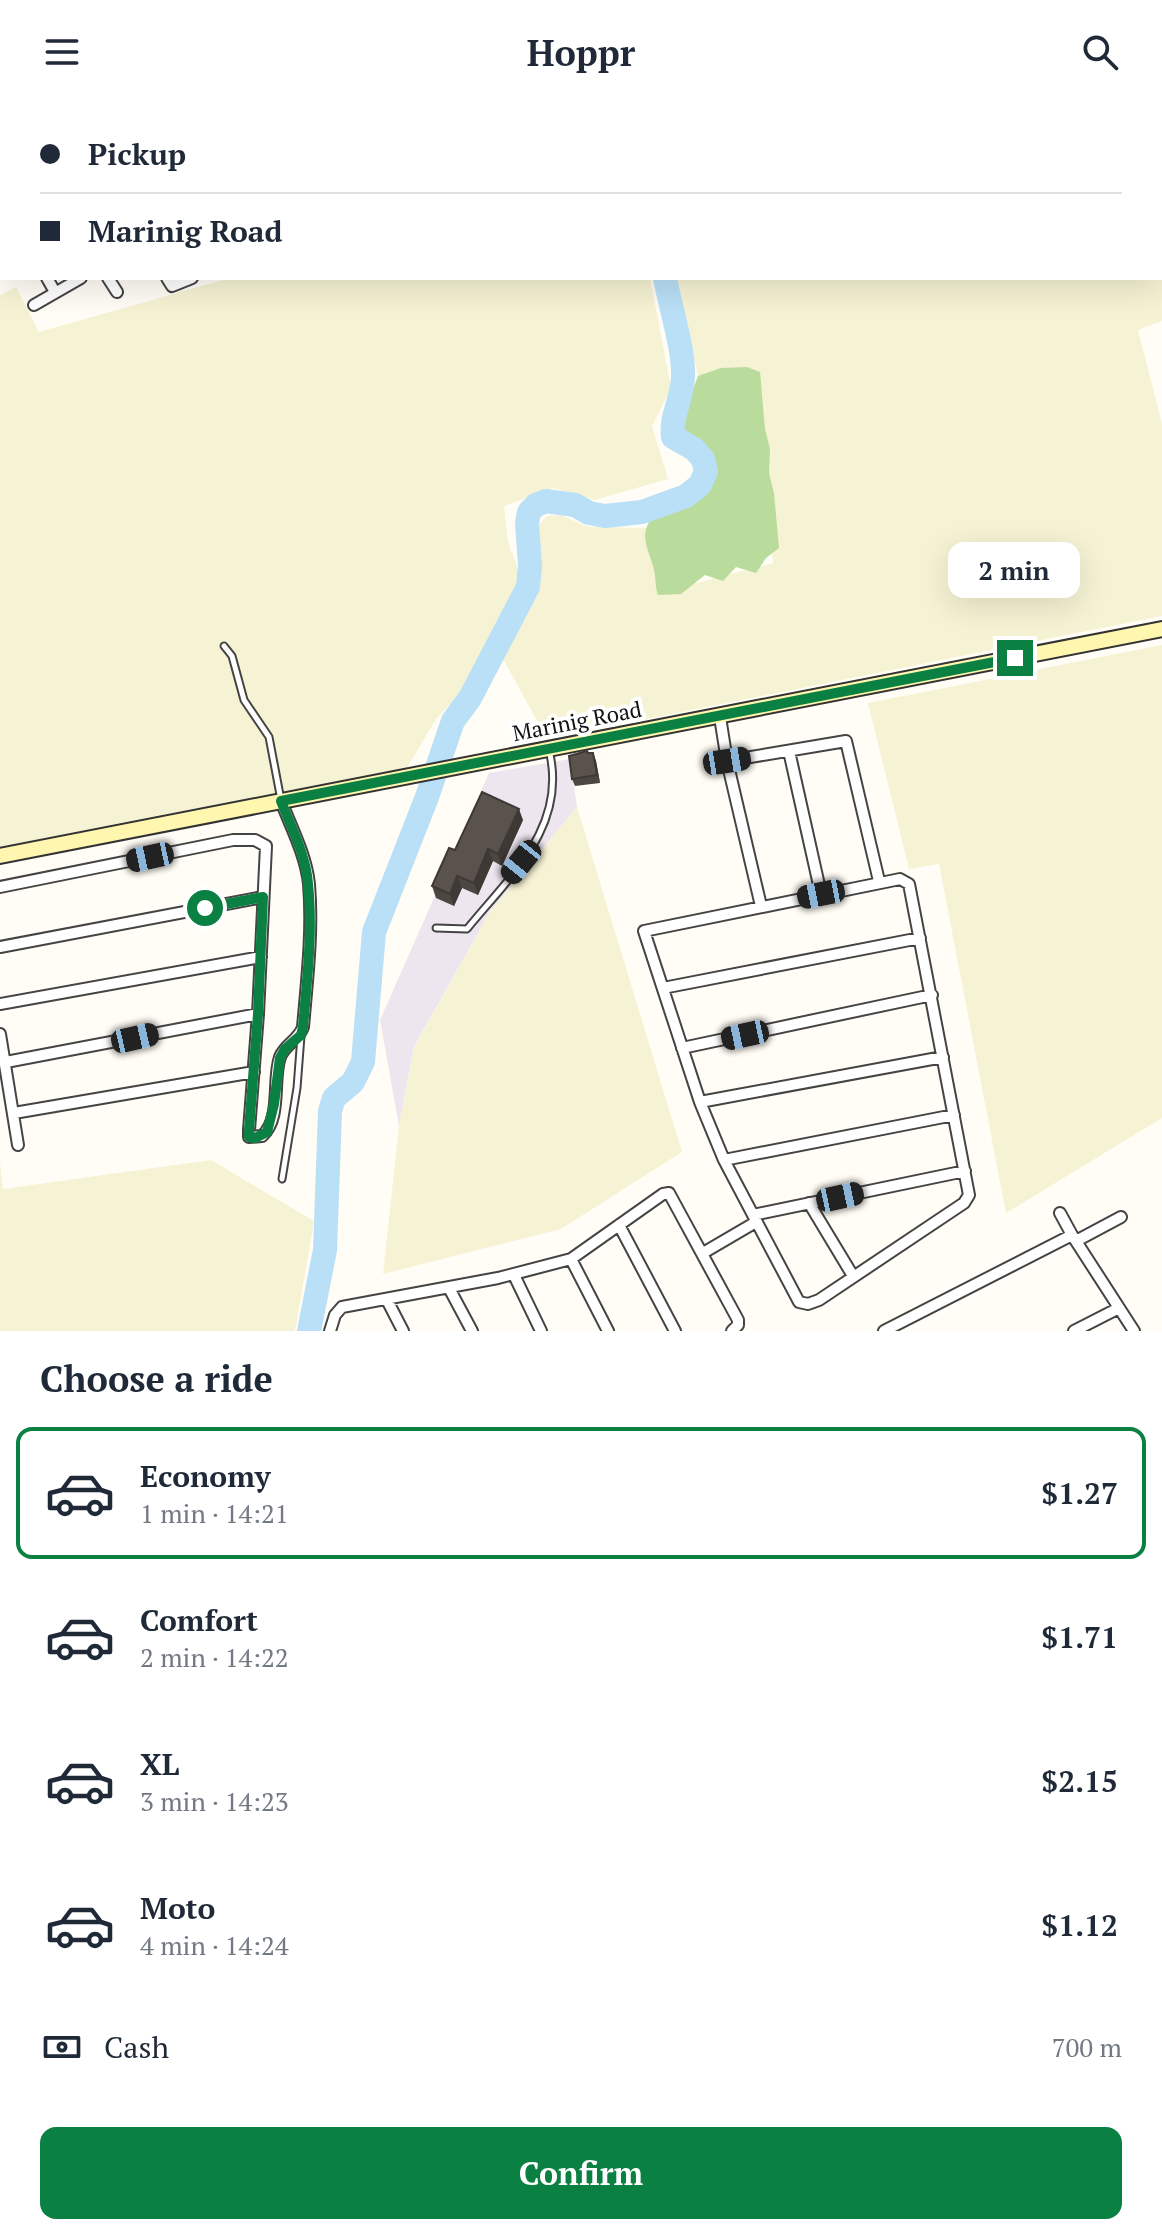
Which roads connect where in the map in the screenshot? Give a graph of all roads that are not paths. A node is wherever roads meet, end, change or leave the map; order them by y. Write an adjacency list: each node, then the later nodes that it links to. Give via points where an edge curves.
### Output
1 (48, 280): 6 (street)
2 (77, 280): 6 (street)
3 (109, 280): 7 (street)
4 (168, 280): 5 (street, via 172,286)
5 (187, 280)
6 (55, 292): 8 (street)
7 (117, 292)
8 (34, 305)
9 (1162, 629): 11 (street, Marinig Road)
10 (224, 646): 15 (lane, via 232,656 244,700 269,737)
11 (720, 717): 12 (street, Marinig Road); 14 (street)
12 (548, 749): 15 (street, Marinig Road); 22 (lane, via 553,779 549,813 538,840 467,929)
13 (789, 751): 14 (street); 17 (street, via 846,741); 19 (street)
14 (727, 761): 21 (street)
15 (281, 801): 16 (street, Marinig Road); 31 (street, via 308,881 310,941)
16 (0, 856)
17 (879, 881): 19 (street); 23 (street, via 900,879 909,884)
18 (0, 887): 20 (street, via 255,840 266,846)
19 (821, 894): 21 (street)
20 (263, 897): 24 (street); 25 (street)
21 (761, 906): 26 (street, via 644,931)
22 (436, 928)
23 (920, 938): 26 (street); 27 (street)
24 (0, 947)
25 (261, 957): 28 (street); 29 (street)
26 (663, 988): 32 (street)
27 (932, 995): 32 (street); 33 (street)
28 (0, 1004)
29 (258, 1014): 34 (street); 35 (street)
30 (0, 1034): 34 (street)
31 (301, 1035): 35 (street, via 280,1058 267,1132 255,1138 249,1137); 42 (lane)
32 (682, 1048): 36 (street)
33 (943, 1057): 36 (street); 38 (street)
34 (6, 1062): 37 (street)
35 (254, 1072): 37 (street)
36 (700, 1102): 40 (street)
37 (14, 1113): 39 (street)
38 (954, 1115): 40 (street); 41 (street)
39 (18, 1145)
40 (724, 1160): 46 (street)
41 (965, 1171): 43 (street); 52 (street, via 969,1195 964,1203)
42 (282, 1179)
43 (809, 1203): 46 (street); 52 (street)
44 (1060, 1213): 48 (street)
45 (1121, 1217): 48 (street)
46 (754, 1218): 49 (street); 52 (street, via 799,1302 819,1300)
47 (619, 1225): 49 (street, via 669,1193); 50 (street); 61 (street)
48 (1074, 1238): 55 (street); 63 (street)
49 (703, 1253): 62 (street, via 738,1320)
50 (571, 1259): 51 (street); 60 (street)
51 (514, 1275): 53 (street); 59 (street)
52 (853, 1276)
53 (449, 1288): 54 (street); 58 (street)
54 (387, 1300): 56 (street, via 342,1307); 57 (street)
55 (1119, 1308): 64 (street); 65 (street)
56 (330, 1331)
57 (403, 1331)
58 (472, 1331)
59 (541, 1331)
60 (608, 1331)
61 (675, 1331)
62 (732, 1331)
63 (884, 1331)
64 (1074, 1331)
65 (1134, 1331)

